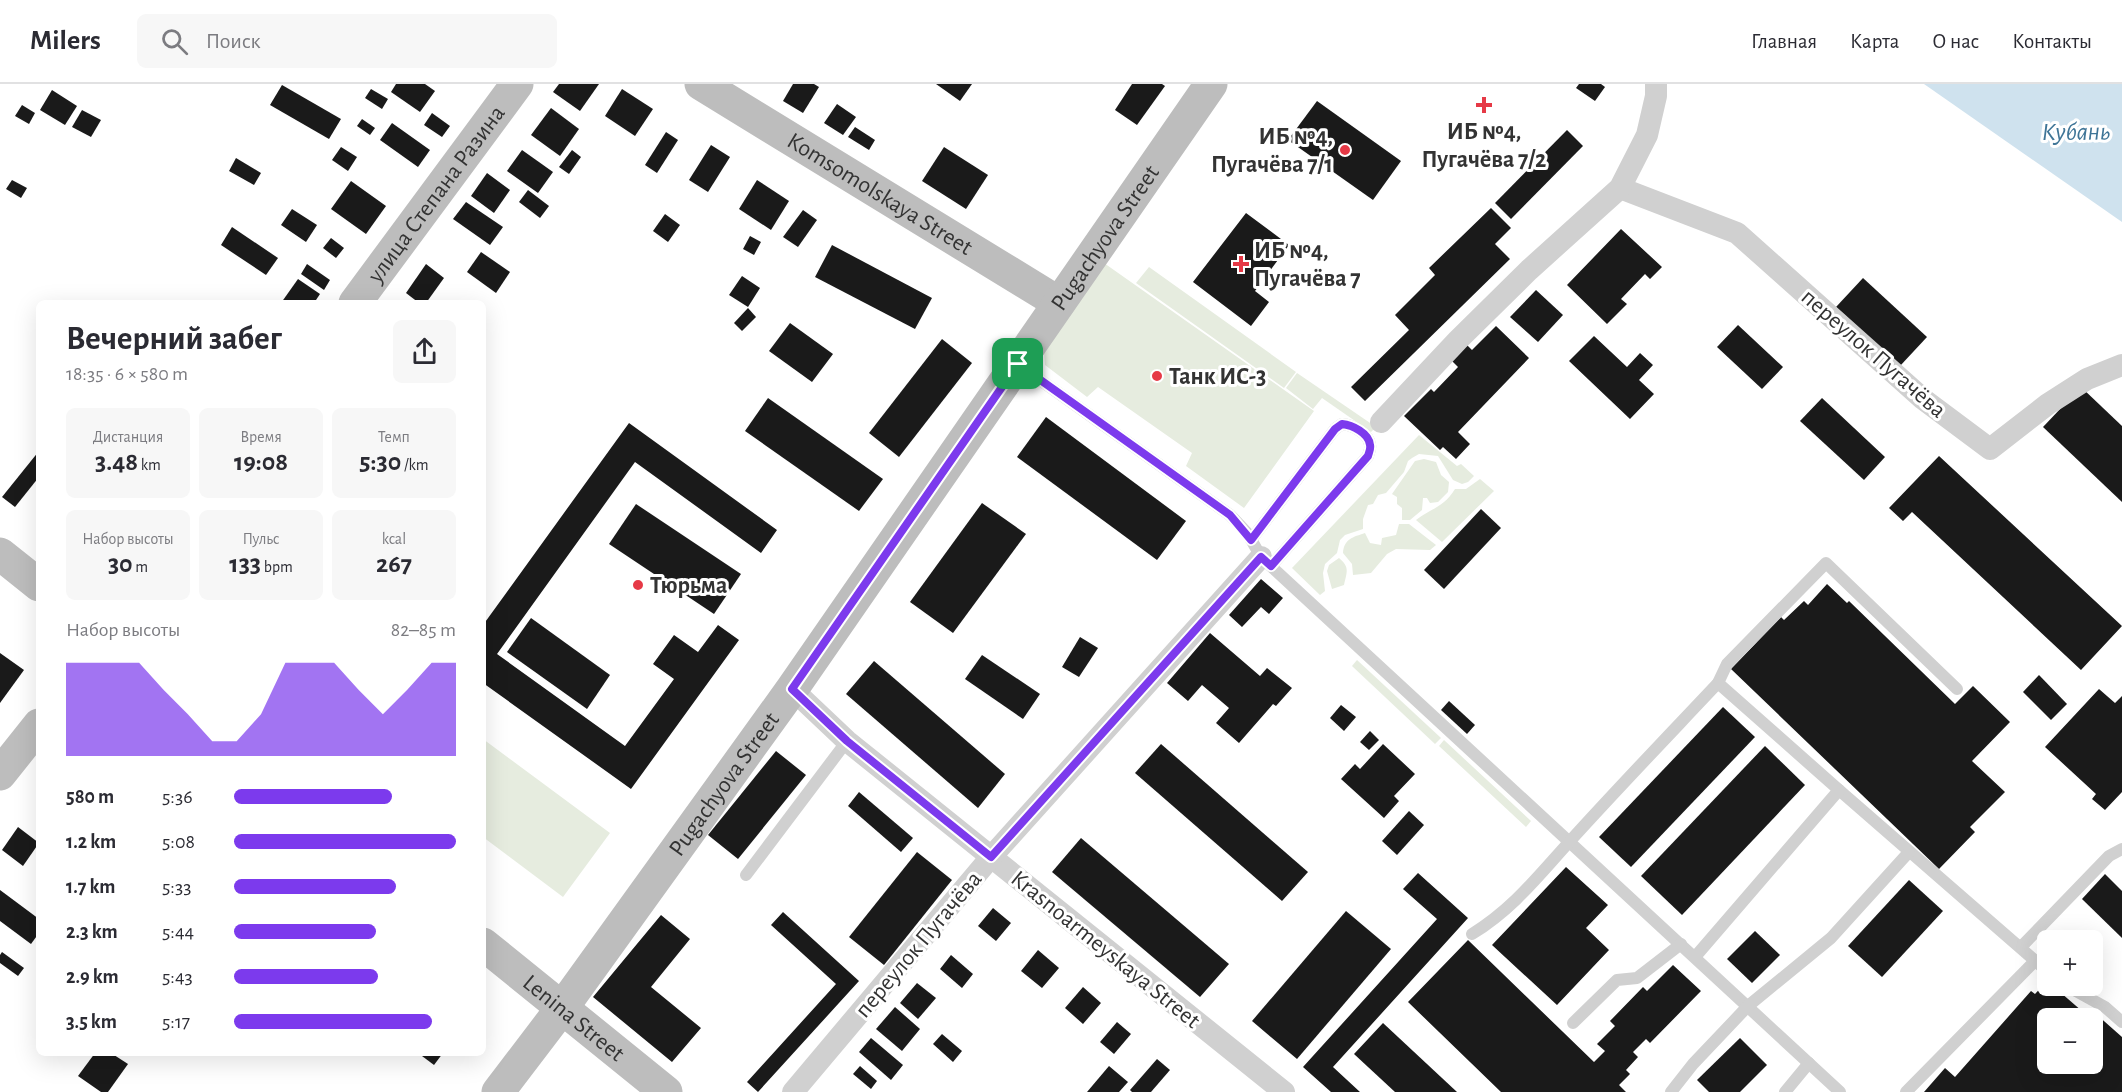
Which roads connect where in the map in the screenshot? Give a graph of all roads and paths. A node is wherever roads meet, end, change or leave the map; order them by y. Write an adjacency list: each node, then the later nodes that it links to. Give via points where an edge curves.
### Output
1 (517, 84): 6 (main road, улица Степана Разина)
2 (701, 84): 7 (main road, Komsomolskaya Street)
3 (1211, 84): 7 (main road, Pugachyova Street)
4 (1656, 90): 5 (street, via 1647,135)
5 (1620, 188): 9 (street, переулок Пугачёва, via 1737,233 1923,399 1990,449 2087,379); 10 (street, via 1529,270)
6 (357, 300)
7 (1059, 303): 8 (main road, Pugachyova Street)
8 (1018, 364): 12 (lane, via 1230,515); 15 (main road, Pugachyova Street)
9 (2122, 365)
10 (1381, 422)
11 (0, 554): 13 (main road)
12 (1261, 554): 12 (lane, via 1368,456 1370,445 1366,436 1351,425 1342,424 1335,429); 21 (lane); 24 (street, переулок Пугачёва)
13 (36, 583)
14 (1718, 683): 16 (lane, via 1726,664 1826,563); 20 (lane); 21 (lane)
15 (792, 689): 18 (street, Krasnoarmeyskaya Street); 34 (main road, Pugachyova Street)
16 (1957, 689)
17 (36, 729): 19 (main road)
18 (847, 741): 24 (street, Krasnoarmeyskaya Street); 25 (lane)
19 (0, 774)
20 (1839, 790): 23 (lane); 30 (lane)
21 (1570, 841): 26 (lane, via 1534,883); 27 (lane)
22 (2122, 849): 29 (lane, via 2109,856)
23 (1909, 852): 31 (lane); 33 (lane, via 1831,938)
24 (991, 857): 40 (street, переулок Пугачёва); 41 (street, Krasnoarmeyskaya Street)
25 (746, 875)
26 (1472, 934)
27 (1681, 944): 30 (lane); 36 (lane, via 1637,978 1617,980)
28 (486, 946): 34 (main road, Lenina Street)
29 (2022, 946)
30 (1695, 957): 33 (lane)
31 (2035, 961): 45 (lane)
32 (2085, 996): 35 (lane)
33 (1748, 1006): 37 (lane); 42 (lane)
34 (562, 1008): 38 (main road, Pugachyova Street); 39 (main road, Lenina Street)
35 (2122, 1022)
36 (1573, 1023)
37 (1809, 1063): 43 (lane); 44 (lane)
38 (504, 1090)
39 (666, 1092)
40 (793, 1092)
41 (1284, 1092)
42 (1671, 1092)
43 (1785, 1092)
44 (1840, 1092)
45 (1906, 1092)

